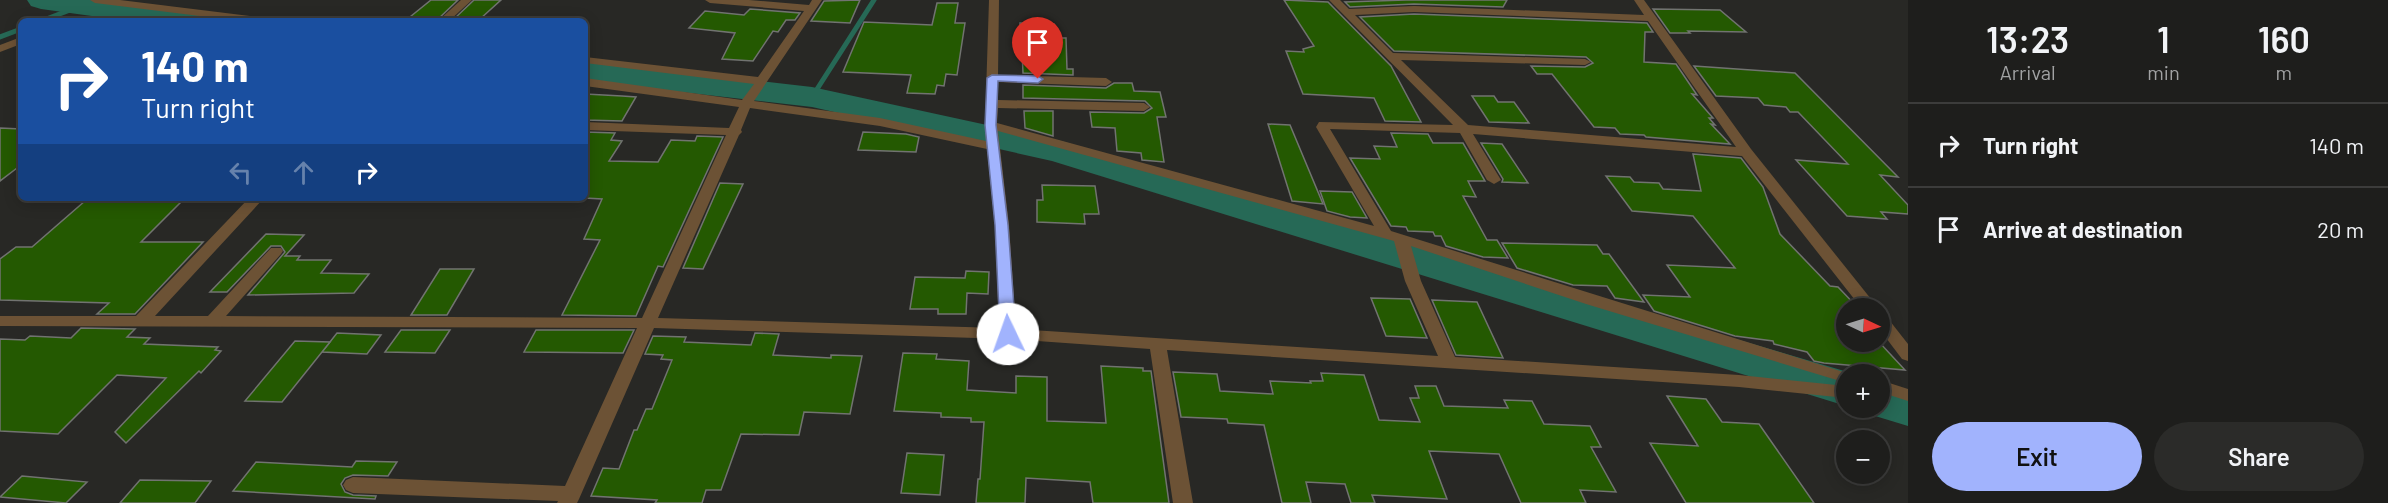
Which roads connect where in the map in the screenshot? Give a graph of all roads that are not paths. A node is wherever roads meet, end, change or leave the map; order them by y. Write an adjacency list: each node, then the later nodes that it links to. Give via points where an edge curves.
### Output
1 (95, 0): 9 (street)
2 (467, 0): 10 (street)
3 (710, 0): 7 (street)
4 (994, 0): 17 (street)
5 (1334, 0): 8 (street)
6 (1639, 0): 11 (street)
7 (814, 4): 20 (street)
8 (1346, 12): 11 (street, via 1408,9); 14 (street)
9 (242, 18)
10 (446, 18)
11 (1651, 18): 27 (street)
12 (18, 41): 13 (street)
13 (0, 49)
14 (1392, 56): 16 (street); 24 (street)
15 (588, 61): 20 (street)
16 (1585, 62)
17 (992, 78): 19 (street); 21 (street)
18 (588, 82): 20 (street)
19 (1106, 82)
20 (754, 92): 25 (street); 26 (street, via 880,122)
21 (992, 104): 22 (street); 26 (street)
22 (1144, 107)
23 (588, 126): 25 (street)
24 (1464, 129): 27 (street); 28 (street); 30 (street, via 1323,125)
25 (736, 132): 36 (street)
26 (992, 135): 30 (street); 38 (street)
27 (1746, 152): 32 (street)
28 (1494, 180)
29 (254, 201): 34 (street)
30 (1397, 241): 41 (street); 42 (street)
31 (276, 251): 35 (street)
32 (1862, 298)
33 (0, 321): 34 (street)
34 (140, 322): 35 (street)
35 (212, 322): 36 (street)
36 (649, 323): 38 (street); 48 (street)
37 (1890, 332): 40 (street)
38 (1008, 334): 39 (street)
39 (1158, 343): 41 (street); 49 (street)
40 (1908, 355)
41 (1450, 364): 44 (street, via 1739,381)
42 (1836, 373)
43 (1890, 390): 46 (street)
44 (1836, 391)
45 (1890, 395): 46 (street)
46 (1908, 396)
47 (353, 485): 48 (street)
48 (570, 499)
49 (1184, 503)

